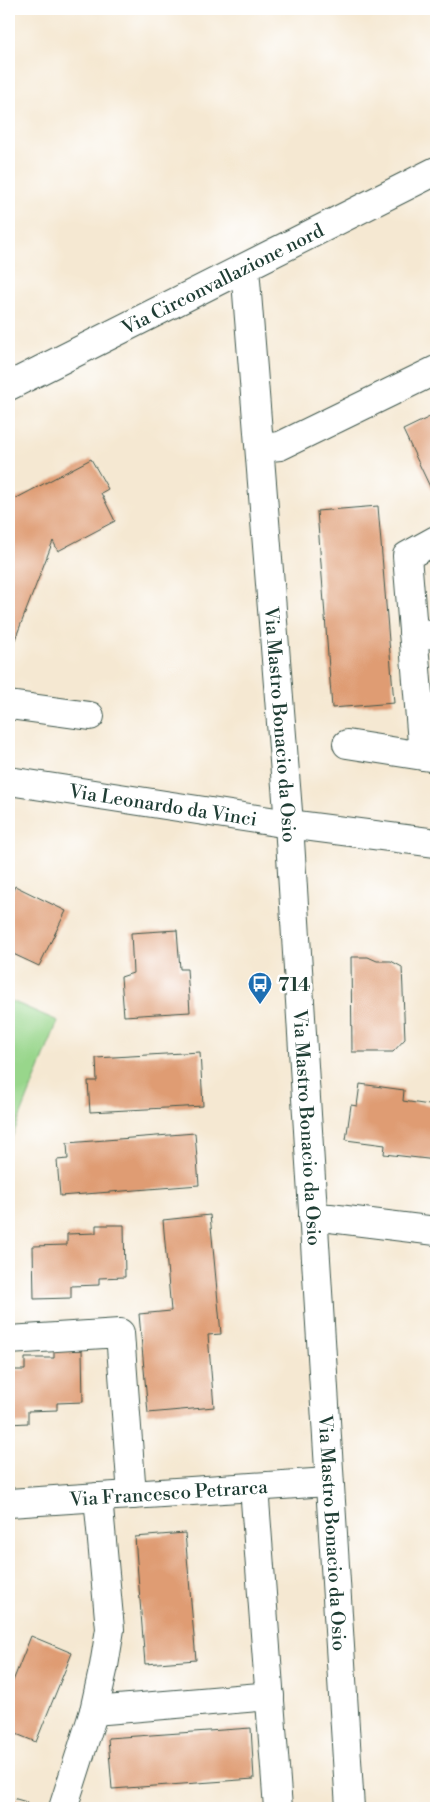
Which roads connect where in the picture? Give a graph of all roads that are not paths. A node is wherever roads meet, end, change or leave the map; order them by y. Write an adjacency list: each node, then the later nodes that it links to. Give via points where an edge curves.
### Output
1 (436, 171): 2 (street, Via Circonvallazione nord)
2 (245, 268): 4 (street, Via Circonvallazione nord); 5 (street, Via Mastro Bonacio da Osio)
3 (436, 370): 5 (street, via 280,446)
4 (9, 386)
5 (260, 448): 13 (street, Via Mastro Bonacio da Osio)
6 (436, 540): 7 (street, via 407,556)
7 (424, 633): 11 (street)
8 (9, 705): 9 (street)
9 (90, 716)
10 (347, 744): 11 (street)
11 (430, 757)
12 (9, 781): 13 (street, Via Leonardo da Vinci)
13 (289, 824): 14 (street, Via Leonardo da Vinci); 15 (street, Via Mastro Bonacio da Osio)
14 (436, 842)
15 (313, 1217): 16 (street); 18 (street, Via Mastro Bonacio da Osio)
16 (436, 1231)
17 (9, 1340): 20 (street, via 120,1333)
18 (328, 1482): 19 (street, Via Francesco Petrarca); 27 (street, Via Mastro Bonacio da Osio)
19 (254, 1487): 20 (street, Via Francesco Petrarca); 23 (street)
20 (132, 1495): 21 (street, Via Francesco Petrarca)
21 (98, 1498): 22 (street, Via Francesco Petrarca); 24 (street, via 110,1629)
22 (9, 1503)
23 (270, 1696): 24 (street); 26 (street)
24 (94, 1710): 25 (street)
25 (63, 1808)
26 (278, 1808)
27 (350, 1808)

